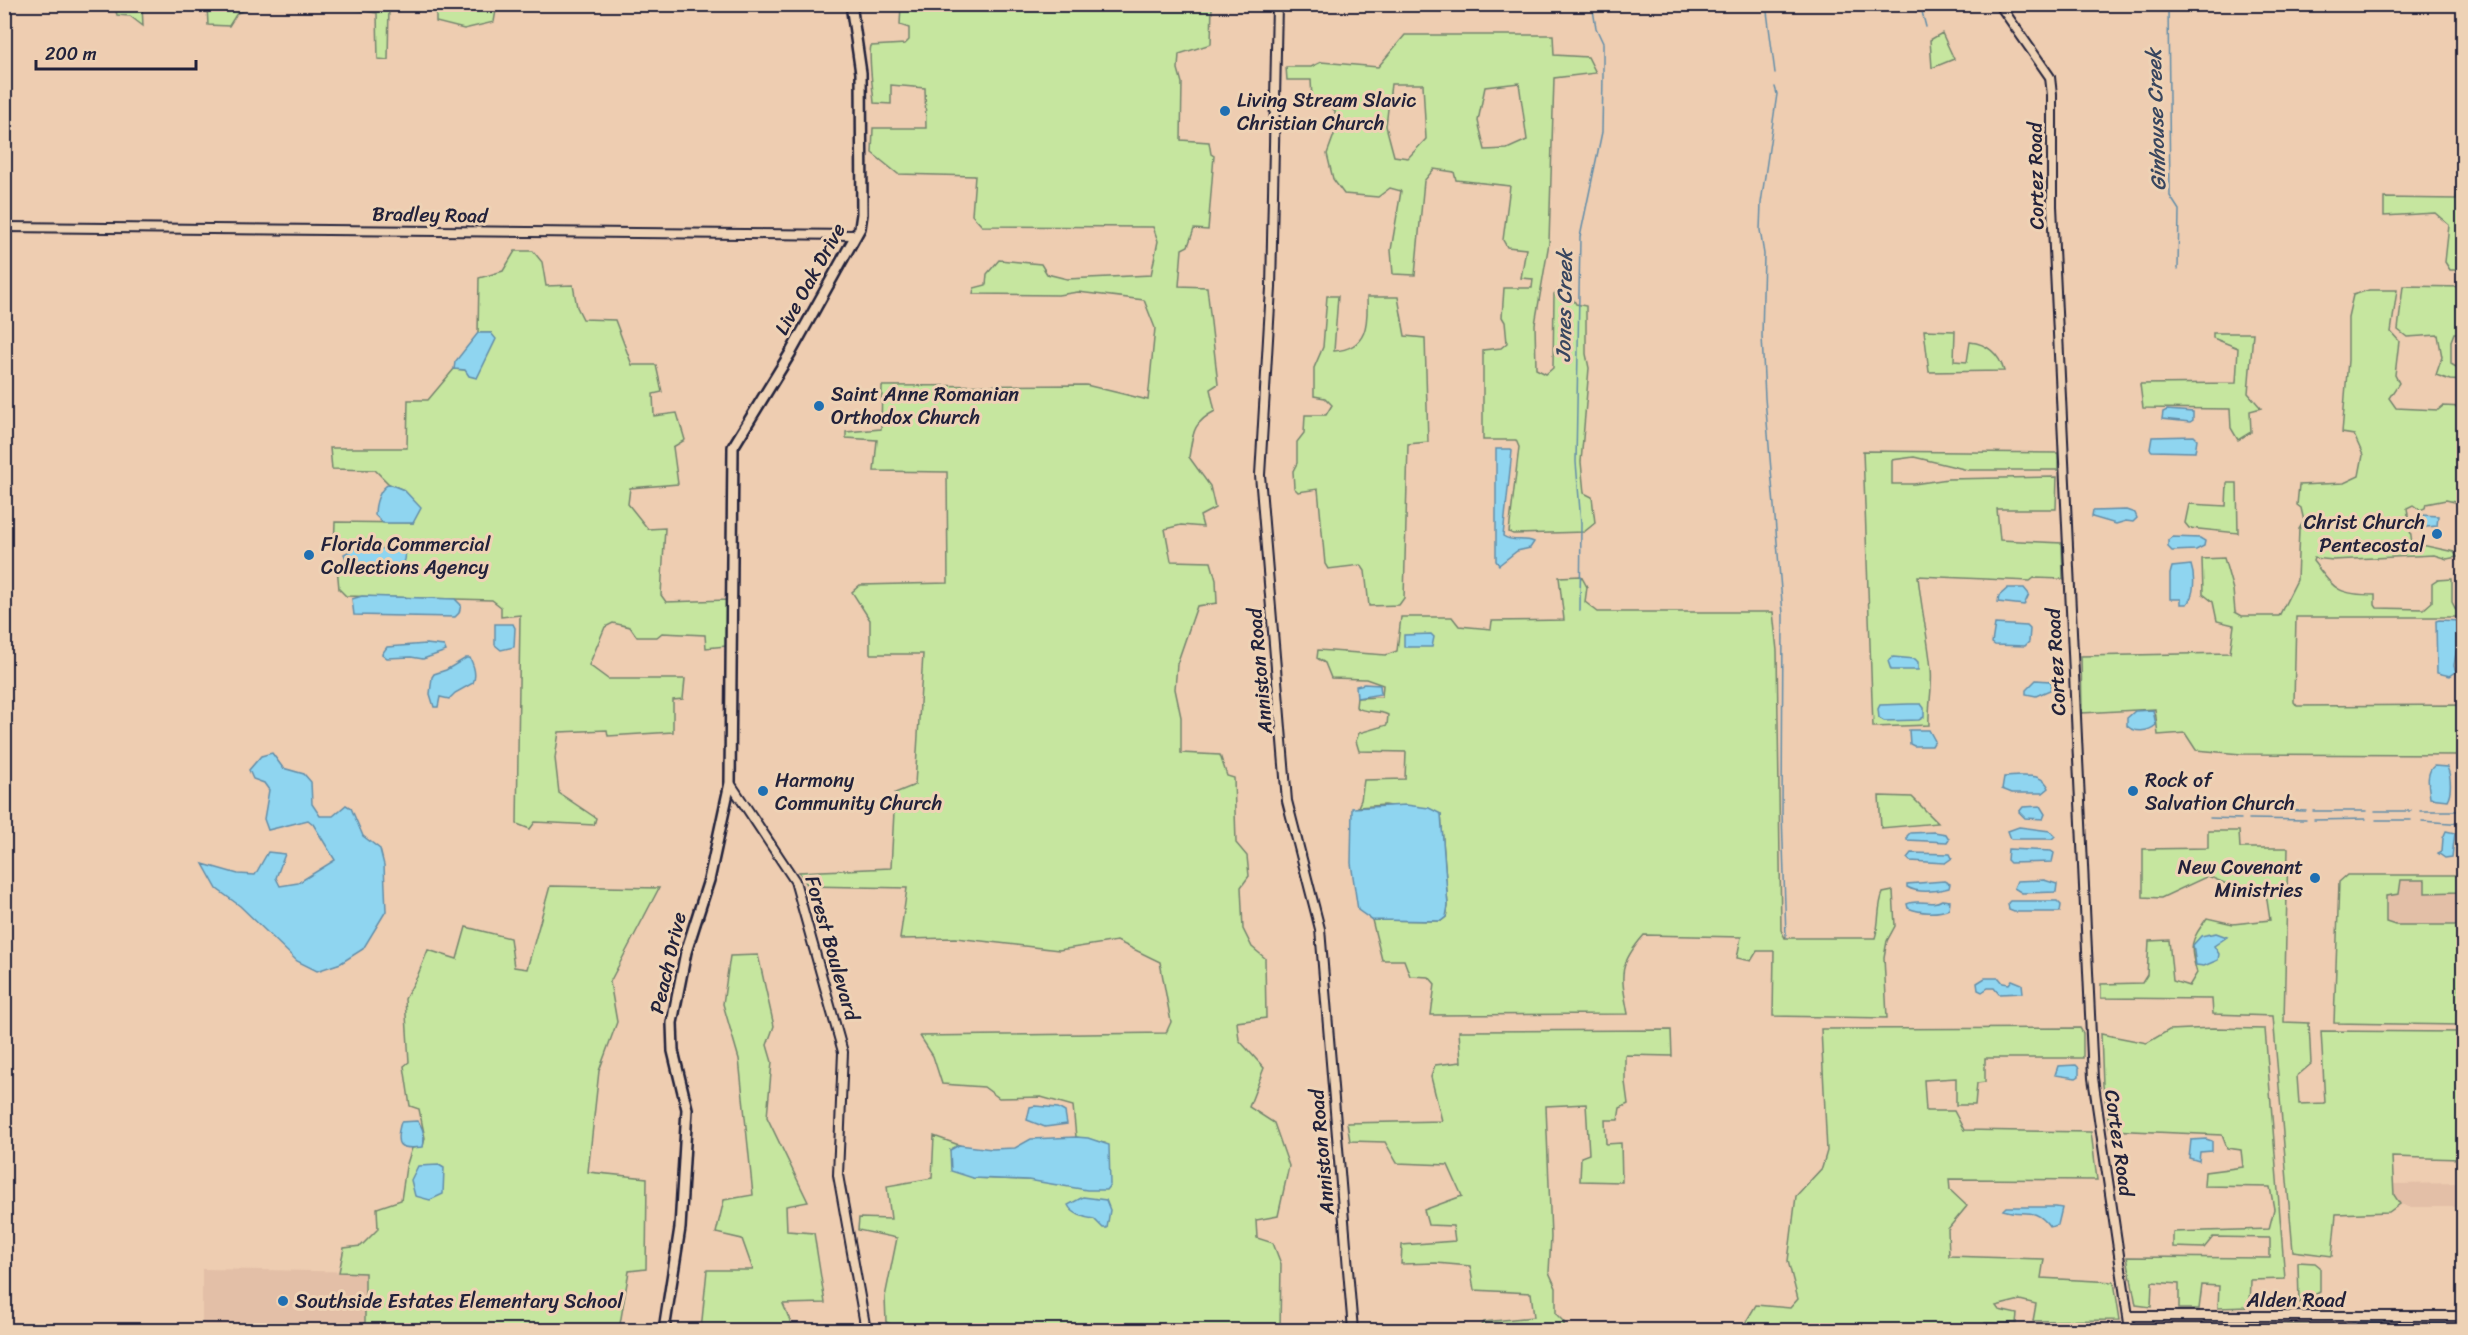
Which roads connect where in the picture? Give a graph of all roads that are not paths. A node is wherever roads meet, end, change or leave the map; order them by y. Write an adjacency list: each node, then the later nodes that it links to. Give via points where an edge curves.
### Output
1 (851, 4): 5 (main road, Live Oak Drive, via 860,53 862,109 862,214)
2 (1277, 4): 11 (street, Anniston Road, via 1271,288 1260,475 1287,801 1320,929)
3 (2000, 4): 7 (street, Cortez Road, via 2042,64 2051,84 2052,206 2093,1078)
4 (4, 227): 5 (street, Bradley Road)
5 (856, 235): 6 (main road, Live Oak Drive, via 734,447)
6 (730, 783): 9 (main road, Peach Drive, via 709,880 686,952 672,1023 687,1110 680,1228); 10 (street, Forest Boulevard, via 795,880 843,1052 838,1175)
7 (2128, 1316): 8 (street, Alden Road); 12 (street, Cortez Road)
8 (2463, 1316)
9 (664, 1330)
10 (866, 1330)
11 (1353, 1330)
12 (2130, 1330)

